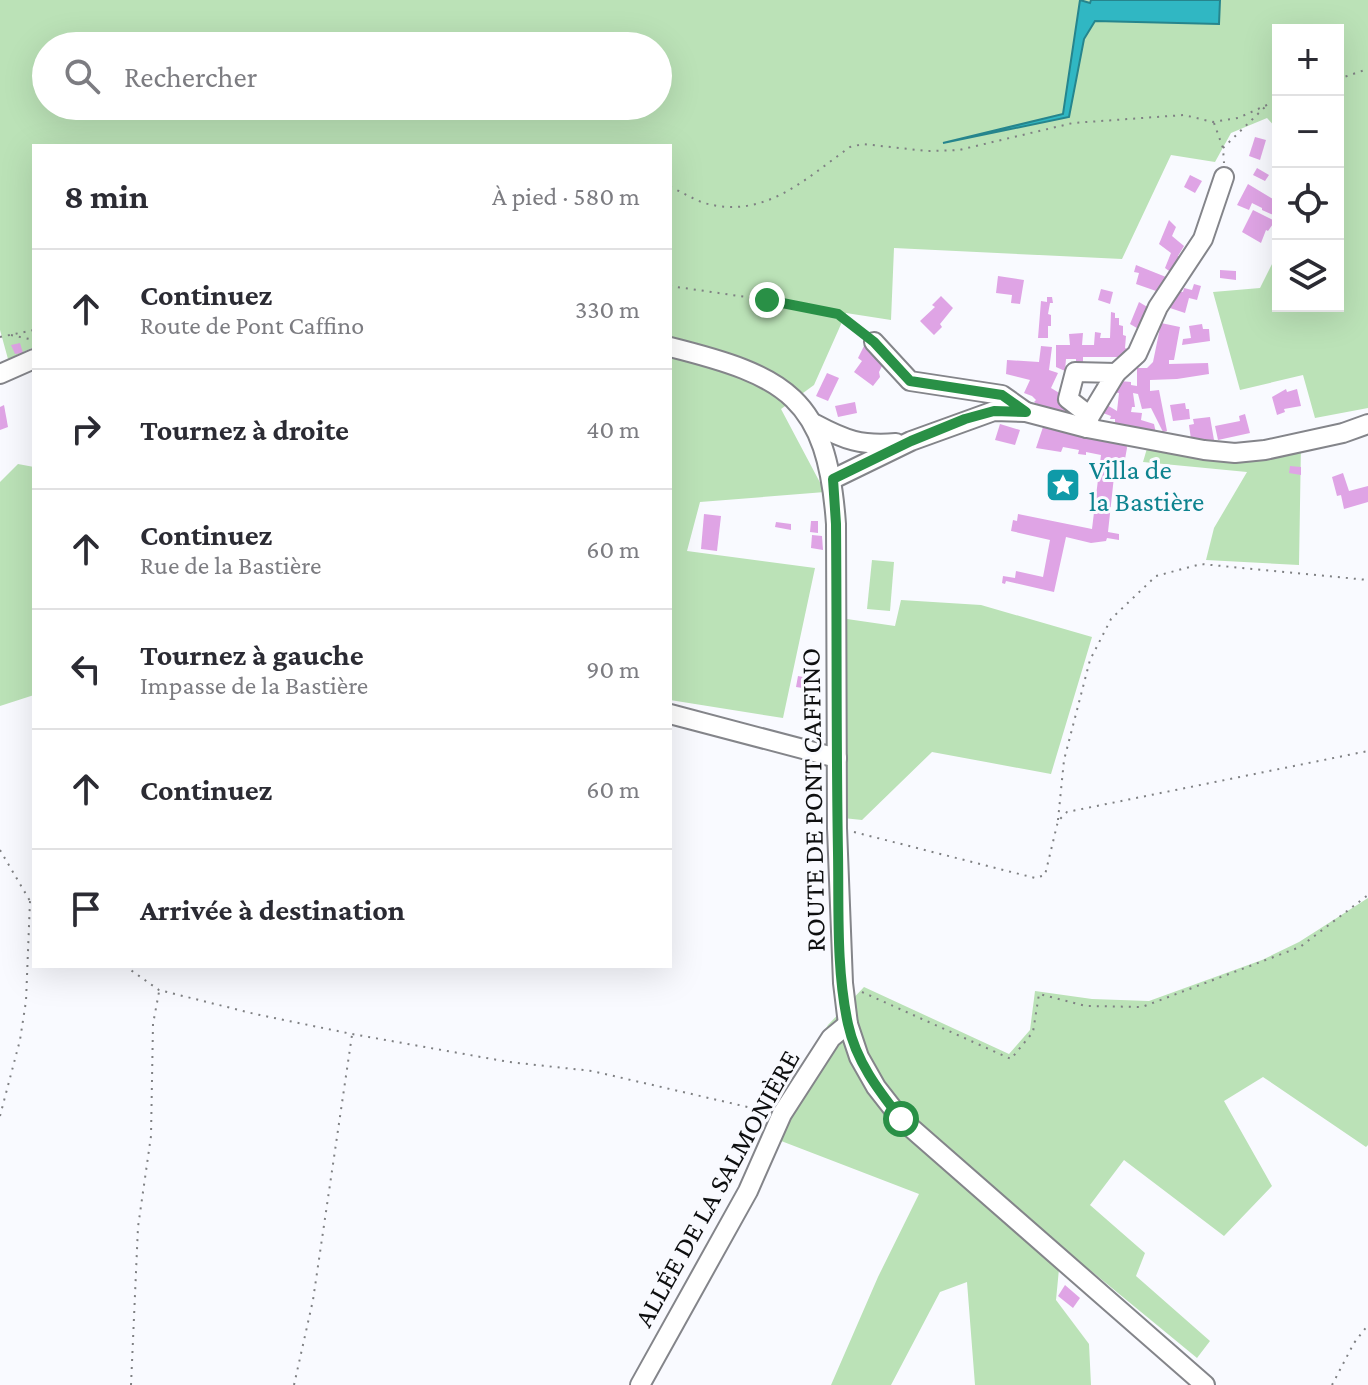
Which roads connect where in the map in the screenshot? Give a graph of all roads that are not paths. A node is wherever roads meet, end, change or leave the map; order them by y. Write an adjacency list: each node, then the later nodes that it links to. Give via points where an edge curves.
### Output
1 (1224, 177): 5 (street, via 1203,239 1158,307 1137,354)
2 (874, 342): 7 (street, via 910,381 1002,395)
3 (672, 348): 9 (street, ROUTE DE PONT CAFFINO, via 775,383)
4 (32, 360): 6 (street)
5 (1116, 373): 8 (street); 8 (street, via 1075,372 1068,399)
6 (0, 374)
7 (1026, 412): 8 (street); 12 (street, via 994,411)
8 (1088, 422): 10 (street, via 1235,453)
9 (815, 424): 11 (street); 13 (street, ROUTE DE PONT CAFFINO)
10 (1368, 424)
11 (848, 441): 12 (street); 13 (street)
12 (911, 441): 13 (street)
13 (831, 470): 15 (street, ROUTE DE PONT CAFFINO)
14 (672, 715): 15 (street)
15 (837, 758): 16 (street, ROUTE DE PONT CAFFINO)
16 (848, 1024): 17 (street, ALLÉE DE LA SALMONIÈRE, via 831,1038 782,1114 748,1191); 18 (street, ROUTE DE PONT CAFFINO, via 859,1057 901,1119)
17 (640, 1385)
18 (1205, 1385)

